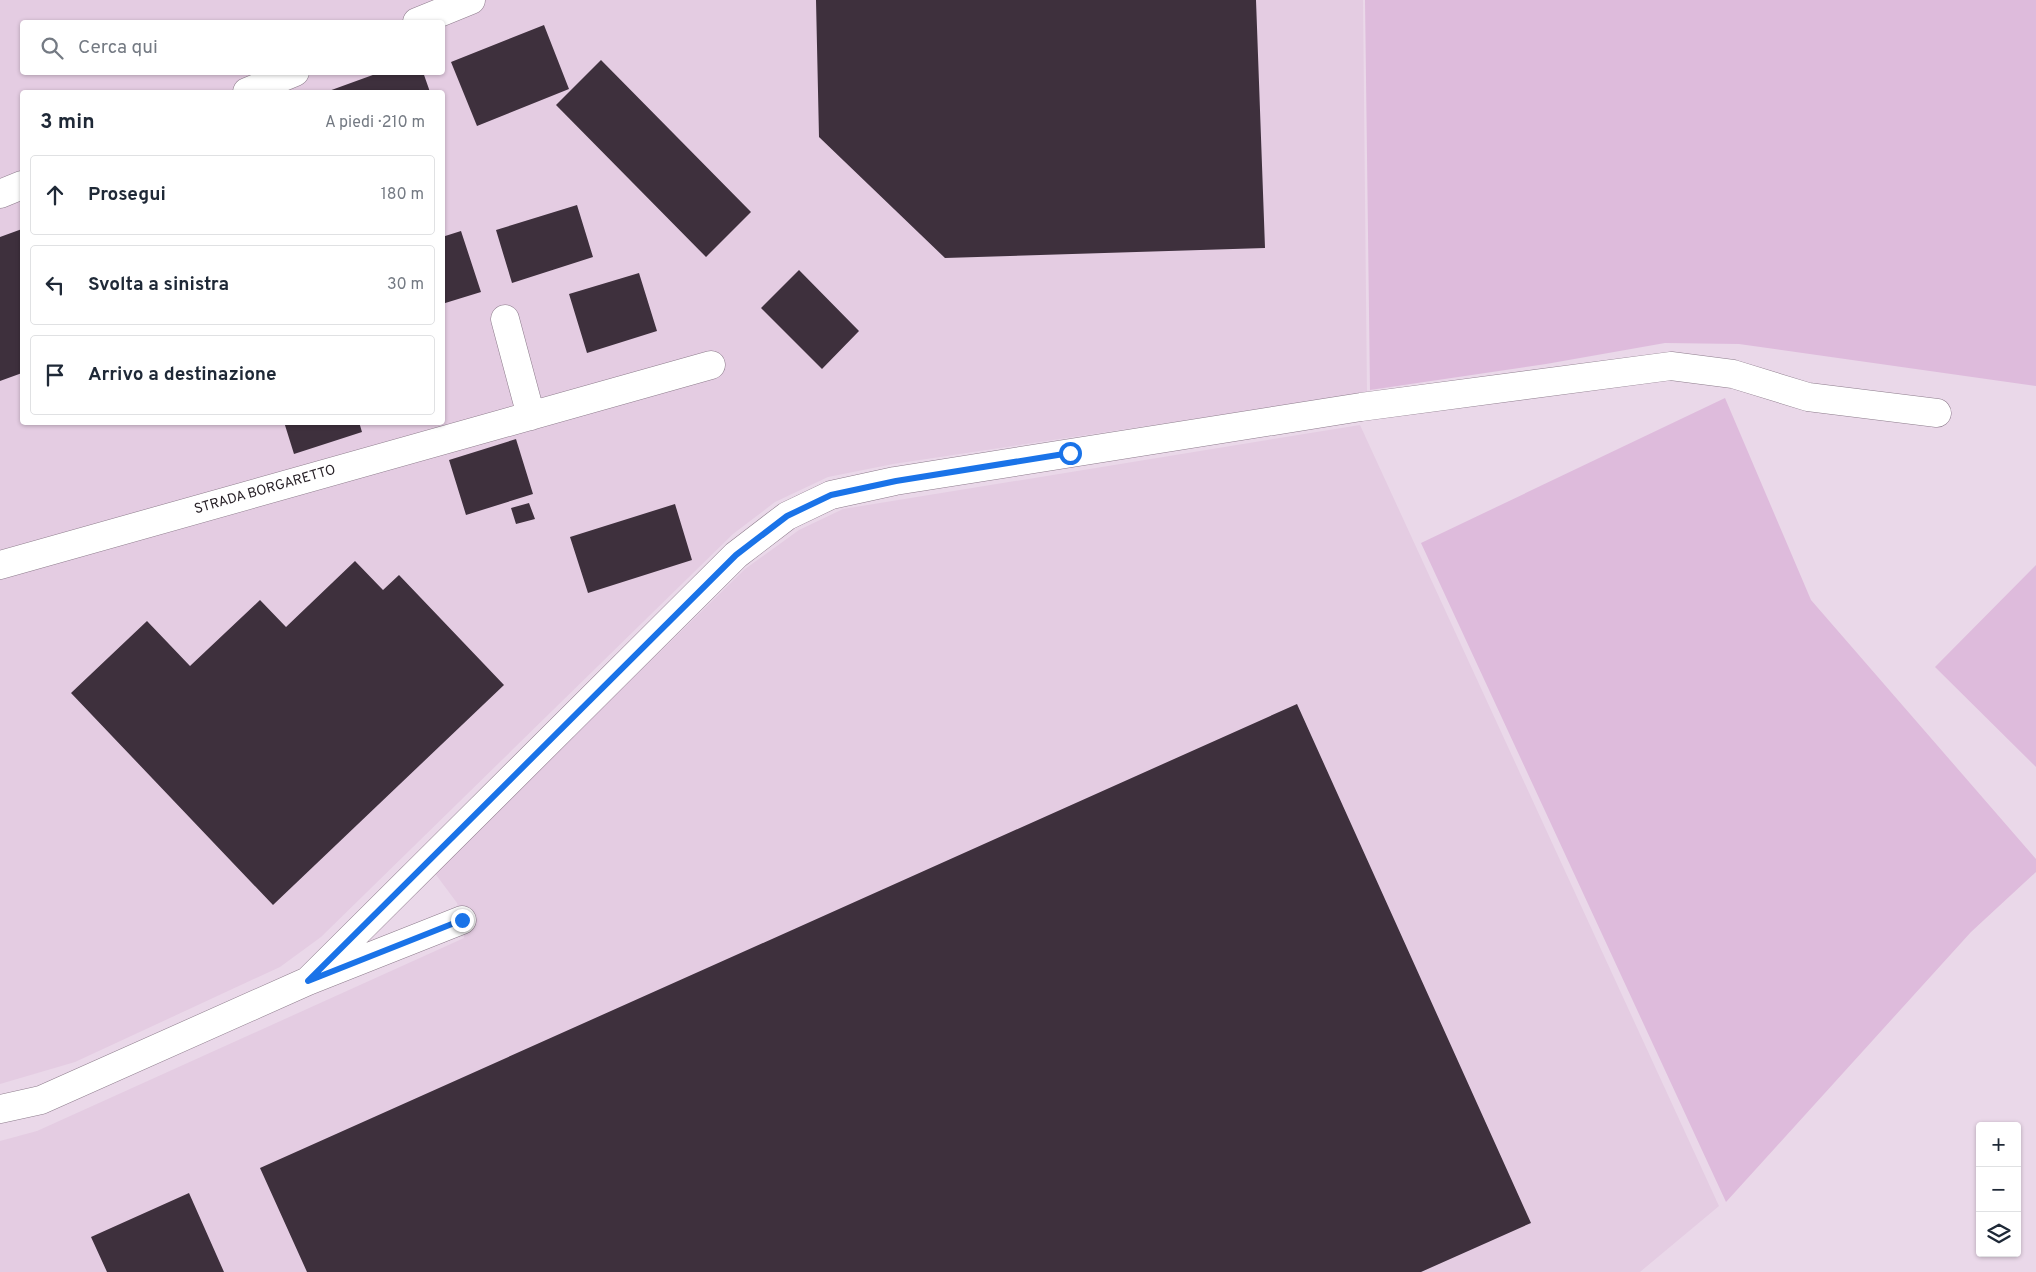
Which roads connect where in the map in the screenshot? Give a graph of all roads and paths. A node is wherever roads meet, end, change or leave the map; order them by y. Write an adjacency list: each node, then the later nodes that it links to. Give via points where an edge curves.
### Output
1 (471, 0): 2 (street)
2 (422, 20)
3 (288, 75): 4 (street)
4 (252, 90)
5 (20, 186): 6 (street)
6 (0, 194)
7 (506, 318): 10 (street)
8 (711, 365): 10 (street, STRADA BORGARETTO)
9 (1937, 412): 13 (street, via 1808,396 1733,374 1671,366 1361,407 896,481 831,495 787,516 736,555)
10 (531, 416): 11 (street, STRADA BORGARETTO)
11 (0, 565)
12 (462, 920): 13 (street)
13 (308, 981): 14 (street, via 41,1100)
14 (0, 1109)

